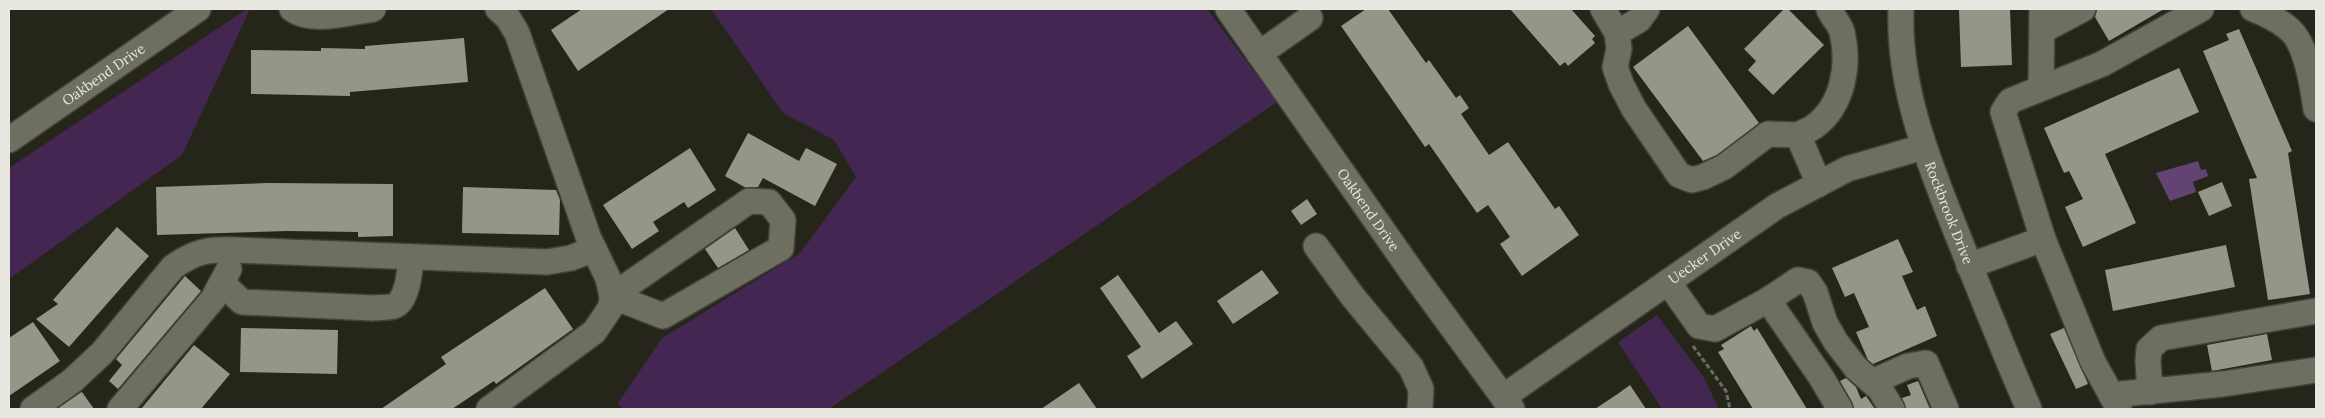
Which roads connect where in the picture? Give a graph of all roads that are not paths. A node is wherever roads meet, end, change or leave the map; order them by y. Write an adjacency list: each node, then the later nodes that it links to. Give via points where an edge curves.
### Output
1 (198, 9): 20 (street, Oakbend Drive)
2 (292, 9): 3 (street, via 322,16)
3 (373, 9)
4 (498, 9): 25 (street, via 518,33)
5 (1228, 9): 16 (street, Oakbend Drive)
6 (1603, 9): 15 (street)
7 (1647, 9): 15 (street, via 1639,20)
8 (1829, 9): 19 (street, via 1842,30 1843,85 1829,111 1815,126)
9 (1901, 9): 21 (street, Rockbrook Drive, via 1906,82)
10 (2083, 9): 14 (street)
11 (2201, 9): 17 (street, via 2102,64)
12 (2252, 9): 18 (street, via 2264,13 2293,33 2312,82)
13 (1310, 18): 16 (street)
14 (2042, 20): 17 (street)
15 (1617, 33): 19 (street, via 1619,49 1615,67 1621,84 1634,110 1679,175 1692,180 1703,177 1724,167 1768,134)
16 (1259, 54): 38 (street, Oakbend Drive)
17 (2041, 88): 23 (street, via 2010,101 2003,112)
18 (2316, 108)
19 (1798, 135): 22 (street)
20 (9, 140)
21 (1923, 147): 22 (street, Uecker Drive, via 1847,169); 28 (street, Rockbrook Drive)
22 (1819, 184): 29 (street, Uecker Drive, via 1777,206)
23 (2043, 239): 28 (street); 37 (street, via 2093,362)
24 (1316, 246): 39 (street, via 1411,367)
25 (594, 249): 27 (street, via 571,258 547,262); 31 (street, via 608,278)
26 (234, 250): 27 (street); 30 (street); 40 (street, via 202,251 173,267 102,353 72,381)
27 (411, 257): 30 (street, via 408,282 401,301 394,306 373,308 242,302)
28 (1969, 266): 46 (street, Rockbrook Drive)
29 (1668, 282): 32 (street, via 1699,326 1715,329); 38 (street, Uecker Drive)
30 (222, 283): 41 (street, via 213,299)
31 (612, 296): 31 (street, via 664,316 781,248 783,220 769,202 749,201); 42 (street, via 612,307 594,332)
32 (1768, 300): 35 (street, via 1798,280 1808,282 1836,342 1856,368); 43 (street)
33 (2316, 311): 36 (street, via 2161,338 2149,349)
34 (2316, 370): 36 (street)
35 (1872, 382): 44 (street); 45 (street, via 1908,366 1926,363)
36 (2150, 392): 37 (street)
37 (2115, 402)
38 (1508, 403)
39 (1425, 408)
40 (33, 409)
41 (120, 409)
42 (489, 409)
43 (1840, 409)
44 (1892, 409)
45 (1946, 409)
46 (2028, 409)

